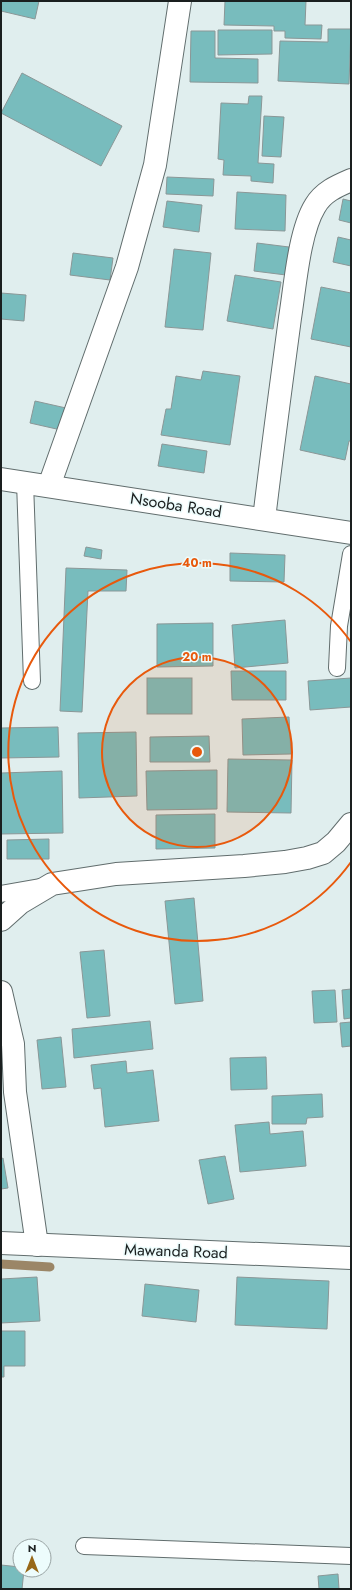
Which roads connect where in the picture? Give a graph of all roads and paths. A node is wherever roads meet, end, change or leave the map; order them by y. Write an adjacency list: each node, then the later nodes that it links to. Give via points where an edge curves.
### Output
1 (180, 1): 5 (street, via 154,165 127,267)
2 (351, 180): 6 (street, via 330,190 315,205 309,218 294,294)
3 (1, 478): 4 (street, Nsooba Road)
4 (25, 482): 5 (street, Nsooba Road); 10 (lane)
5 (49, 486): 6 (street, Nsooba Road)
6 (264, 519): 7 (street, Nsooba Road)
7 (351, 534)
8 (351, 554): 9 (lane, via 339,626)
9 (338, 668)
10 (32, 681)
11 (351, 824): 12 (street, via 323,853 307,858 244,866 116,874)
12 (52, 884): 13 (lane); 14 (street, via 20,903)
13 (1, 894)
14 (1, 920)
15 (1, 992): 17 (street, via 13,1044 15,1092)
16 (1, 1243): 17 (street, Mawanda Road)
17 (37, 1245): 18 (street, Mawanda Road)
18 (351, 1258)
19 (84, 1546): 20 (lane)
20 (351, 1556)

